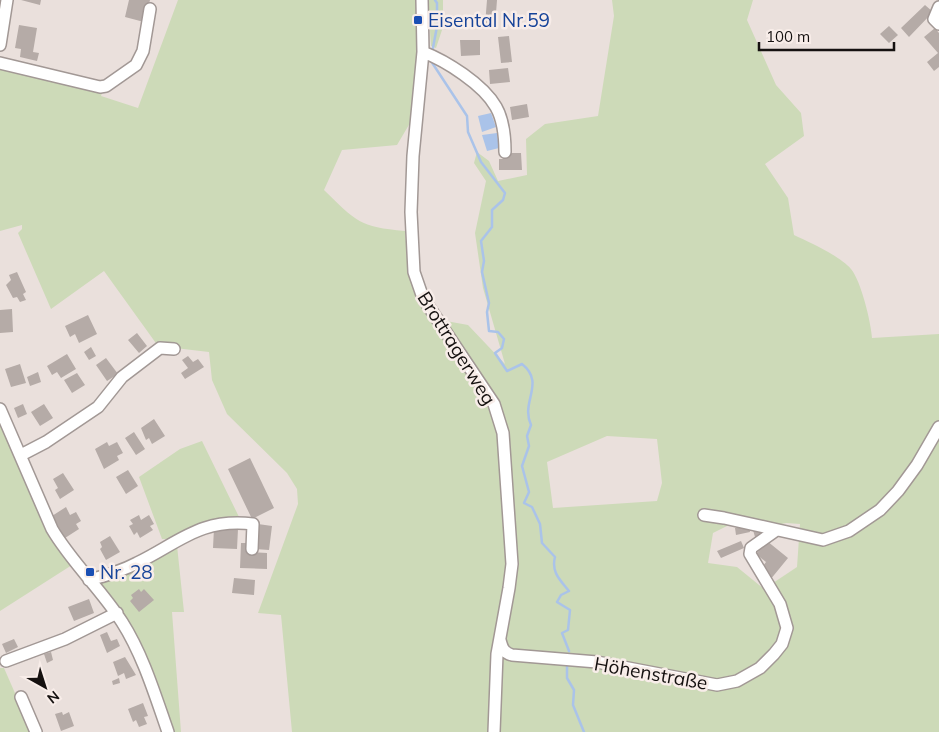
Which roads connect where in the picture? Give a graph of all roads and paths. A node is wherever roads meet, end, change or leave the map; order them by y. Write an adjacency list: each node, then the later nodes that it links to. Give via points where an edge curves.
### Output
1 (8, 0): 6 (street)
2 (422, 0): 7 (street, Brottragerweg)
3 (939, 8): 5 (street, via 934,17)
4 (150, 9): 8 (street, via 143,51 136,65 106,86)
5 (939, 24)
6 (0, 45)
7 (428, 54): 9 (street, via 466,77 491,100 498,110 505,136); 19 (street, Brottragerweg, via 413,156 411,218 414,272 423,298 480,381 499,417 503,433 512,564)
8 (0, 63)
9 (505, 152)
10 (174, 349): 13 (street, via 160,348 122,377 98,407)
11 (0, 409): 13 (street)
12 (939, 427): 15 (street, via 898,491 880,510 849,531 823,540)
13 (21, 455): 17 (street, via 52,529)
14 (704, 516): 15 (street)
15 (775, 530): 19 (street, Höhenstraße, via 751,548 750,554 780,604 786,634 774,654 760,668 737,681 717,686 597,662 512,655 502,648)
16 (252, 549): 17 (street, via 253,524 217,525 182,536 130,567)
17 (89, 580): 18 (street)
18 (116, 614): 20 (street, via 65,639); 23 (street, via 140,656)
19 (499, 638): 24 (street, Brottragerweg)
20 (6, 661)
21 (21, 697): 22 (street)
22 (36, 732)
23 (168, 732)
24 (494, 732)

